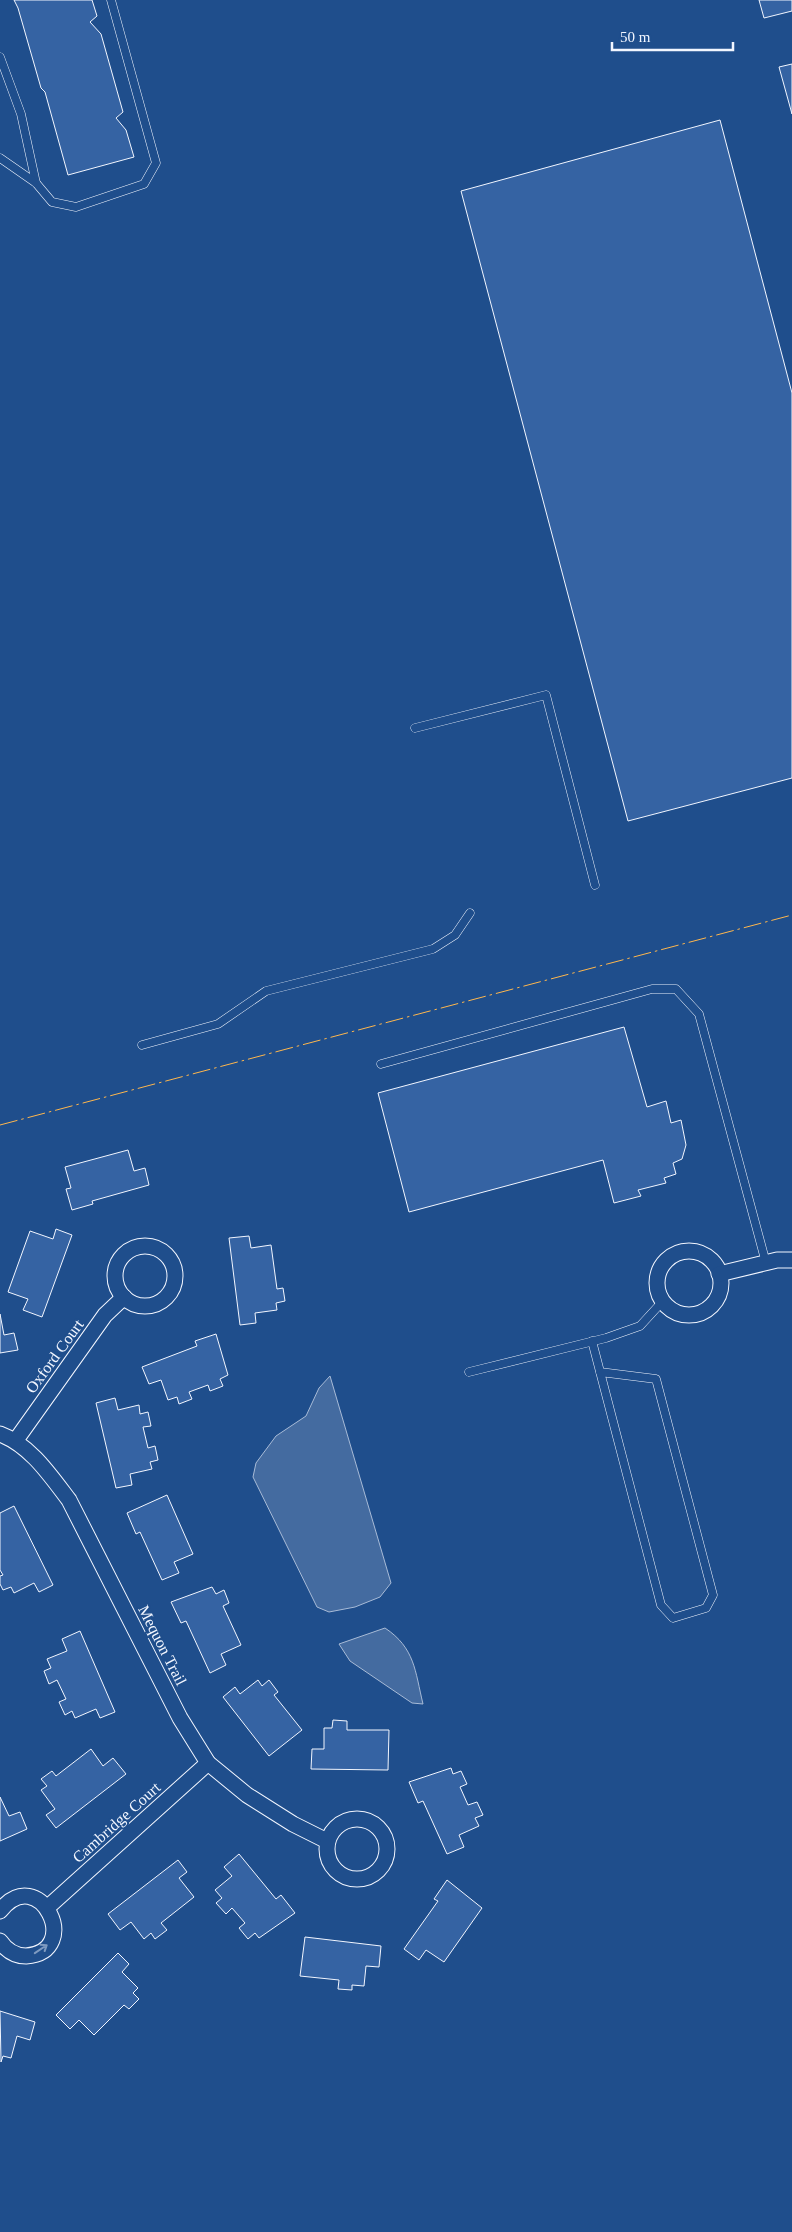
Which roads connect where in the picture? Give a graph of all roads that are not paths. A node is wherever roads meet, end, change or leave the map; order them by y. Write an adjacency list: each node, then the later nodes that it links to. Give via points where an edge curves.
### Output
1 (111, 0): 4 (lane, via 156,163 144,184 76,206 52,202)
2 (0, 57): 4 (lane, via 21,114)
3 (0, 158): 4 (lane)
4 (36, 183)
5 (415, 728): 6 (lane, via 546,695)
6 (595, 885)
7 (470, 913): 8 (lane, via 455,935 432,949 266,991 218,1024)
8 (142, 1045)
9 (381, 1064): 11 (lane, via 652,989 676,989 699,1014)
10 (792, 1260): 11 (street)
11 (766, 1263): 12 (street)
12 (719, 1274): 14 (street, via 719,1294 711,1306 698,1314 678,1314); 14 (street, via 706,1256 685,1251 674,1254 665,1261 656,1281)
13 (124, 1297): 19 (street, Oxford Court, via 105,1315)
14 (662, 1302): 15 (lane, via 640,1326)
15 (592, 1341): 16 (lane); 17 (lane)
16 (470, 1372)
17 (600, 1372): 17 (lane, via 660,1605 673,1618 706,1608 713,1595 656,1379)
18 (0, 1434): 19 (street, Mequon Trail)
19 (16, 1440): 20 (street, Mequon Trail, via 46,1470 69,1500 180,1718)
20 (208, 1763): 21 (street, Mequon Trail, via 247,1795 293,1824); 22 (street, Cambridge Court)
21 (328, 1840): 21 (street, via 328,1856 334,1869 352,1879 372,1876 386,1861 387,1841 376,1824 367,1820 357,1818 339,1824)
22 (48, 1907): 23 (street, via 23,1897 6,1904); 24 (street, one-way to 22, via 12,1953 22,1956 41,1952 53,1936 53,1916)
23 (0, 1911)
24 (0, 1941)

